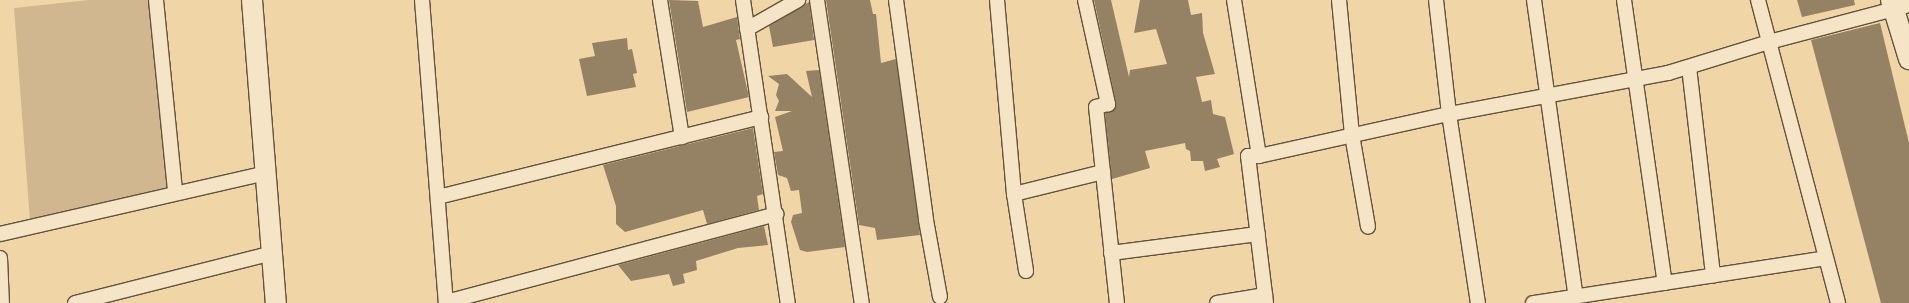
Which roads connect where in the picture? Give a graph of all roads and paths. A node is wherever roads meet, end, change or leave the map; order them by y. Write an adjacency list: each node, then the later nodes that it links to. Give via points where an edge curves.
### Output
1 (156, 0): 31 (street)
2 (252, 0): 30 (main road)
3 (422, 0): 33 (street)
4 (660, 0): 27 (street)
5 (743, 0): 18 (street)
6 (798, 0): 18 (street)
7 (817, 0): 53 (street)
8 (896, 0): 45 (street, via 926,220)
9 (996, 0): 32 (street)
10 (1085, 0): 29 (street, via 1108,104 1096,107)
11 (1234, 0): 28 (street)
12 (1339, 0): 26 (street)
13 (1436, 0): 24 (street)
14 (1534, 0): 23 (street)
15 (1624, 0): 22 (street)
16 (1758, 0): 19 (street)
17 (1898, 5): 19 (street); 20 (main road)
18 (747, 29): 25 (street)
19 (1769, 42): 21 (street); 41 (street)
20 (1909, 59)
21 (1689, 67): 22 (street); 43 (street)
22 (1636, 79): 23 (street); 44 (street)
23 (1548, 96): 24 (street); 46 (street)
24 (1449, 114): 26 (street); 56 (street)
25 (761, 117): 27 (street); 34 (street)
26 (1352, 135): 28 (street); 35 (street)
27 (682, 137): 33 (street)
28 (1259, 156): 37 (street, via 1248,156)
29 (1103, 172): 32 (street); 39 (street)
30 (267, 173): 31 (street); 38 (main road)
31 (175, 192): 36 (street)
32 (1014, 194): 42 (street)
33 (438, 197): 48 (street)
34 (776, 214): 48 (street); 52 (street)
35 (1368, 227)
36 (0, 234)
37 (1258, 234): 39 (street); 47 (street)
38 (273, 253): 50 (street); 51 (main road)
39 (1111, 253): 54 (street)
40 (0, 258): 49 (street)
41 (1826, 258): 43 (street); 58 (street)
42 (1026, 271)
43 (1714, 276): 44 (street)
44 (1665, 283): 46 (street)
45 (940, 297)
46 (1576, 297): 57 (street)
47 (1266, 299): 55 (street)
48 (446, 302)
49 (2, 303)
50 (76, 303)
51 (276, 303)
52 (788, 303)
53 (862, 303)
54 (1116, 303)
55 (1217, 303)
56 (1478, 303)
57 (1533, 303)
58 (1838, 303)

